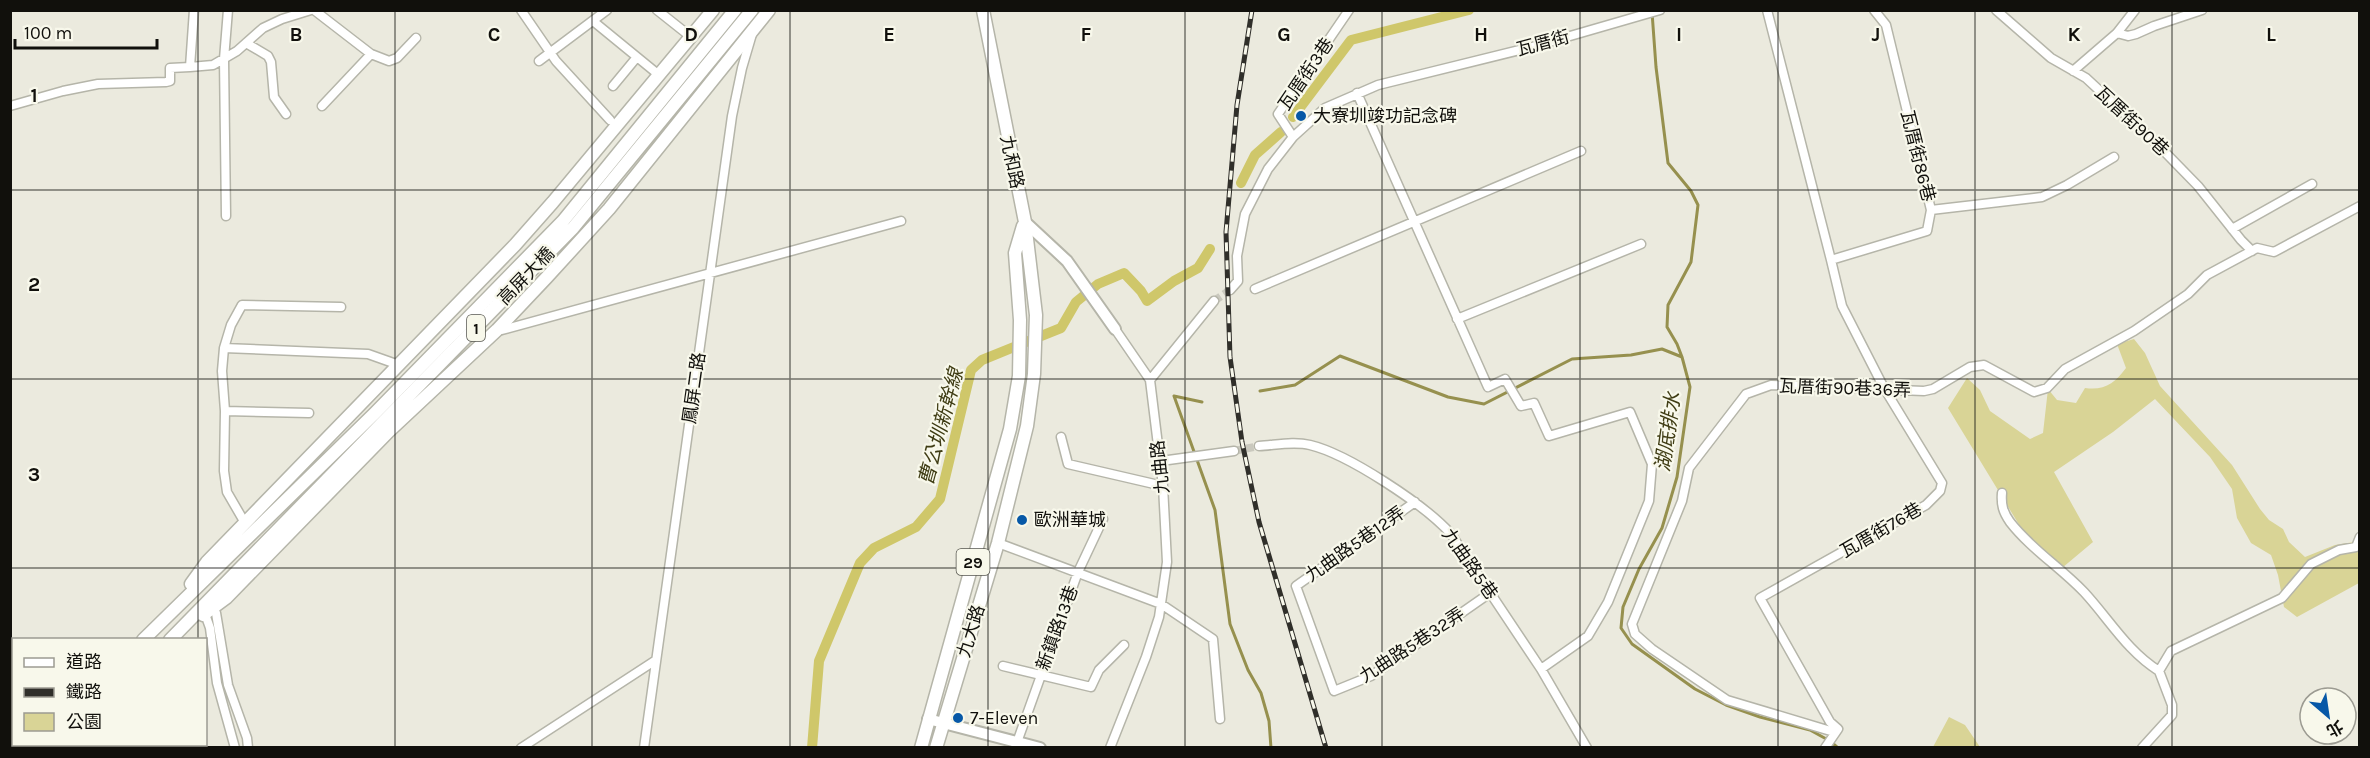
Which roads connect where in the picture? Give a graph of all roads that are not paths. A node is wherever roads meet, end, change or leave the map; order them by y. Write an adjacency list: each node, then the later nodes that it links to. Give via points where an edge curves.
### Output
1 (194, 10): 30 (street)
2 (228, 10): 28 (street)
3 (313, 10): 24 (street, via 263,28); 25 (street)
4 (521, 10): 26 (street)
5 (607, 10): 19 (street)
6 (657, 10): 22 (street)
7 (713, 10): 22 (main road, 1)
8 (735, 10): 85 (main road, 高屏大橋 / 1, via 563,221 375,413)
9 (752, 10): 86 (main road, 高屏大橋 / 1, via 573,228)
10 (769, 10): 20 (main road, 鳳屏二路 / 1)
11 (983, 10): 48 (main road, 九和路 / 29)
12 (1349, 10): 39 (street, 瓦厝街3巷, via 1278,114)
13 (1660, 10): 34 (street, 瓦厝街)
14 (1767, 10): 52 (street)
15 (1874, 10): 44 (street, 瓦厝街86巷, via 1886,25)
16 (1996, 10): 31 (street, 瓦厝街90巷)
17 (2135, 10): 21 (street)
18 (2202, 10): 21 (street, via 2136,34)
19 (593, 21): 26 (street); 27 (street)
20 (754, 30): 53 (street, 鳳屏二路, via 732,116); 60 (main road, 鳳屏二路 / 1, via 609,209)
21 (2117, 33): 31 (street)
22 (691, 37): 32 (main road, 1)
23 (416, 38): 25 (street, via 394,60)
24 (246, 43): 28 (street); 37 (street, via 268,56 274,97)
25 (371, 54): 36 (street)
26 (550, 54): 29 (street); 38 (street)
27 (637, 57): 32 (street); 33 (street)
28 (224, 59): 30 (street, via 213,65); 45 (street)
29 (539, 62)
30 (190, 67): 35 (street, via 170,69 170,81 166,82 98,84)
31 (2073, 71): 49 (street, 瓦厝街90巷, via 2086,78 2156,143)
32 (659, 75): 62 (main road, 1, via 545,211)
33 (613, 86)
34 (1357, 93): 39 (street, 瓦厝街, via 1325,108); 47 (street)
35 (10, 106)
36 (322, 106)
37 (286, 114)
38 (610, 120)
39 (1293, 138): 55 (street, 瓦厝街, via 1268,169 1245,214 1237,256 1238,281)
40 (1581, 151): 47 (street)
41 (2114, 157): 44 (street, via 2042,197)
42 (2312, 184): 49 (street)
43 (2360, 206): 51 (street, via 2274,252 2261,248)
44 (1932, 210): 52 (street, 瓦厝街86巷, via 1927,231)
45 (226, 216)
46 (901, 221): 53 (street)
47 (1414, 221): 54 (street); 58 (street)
48 (1025, 222): 59 (street, 九曲路, via 1067,261); 63 (main road, 九和路 / 29, via 1036,315); 95 (main road, 九大路 / 29, via 1014,253 1020,321 1019,376 1011,429)
49 (2232, 229): 51 (street, 瓦厝街90巷)
50 (1641, 244): 58 (street)
51 (2252, 251): 65 (street, 瓦厝街90巷36弄, via 2207,276 2134,331 2065,369 2047,388 2034,392 1984,365 1970,367 1933,389)
52 (1831, 260): 65 (street, 瓦厝街76巷, via 1842,306)
53 (710, 272): 60 (street); 90 (street, 鳳屏二路)
54 (1255, 289)
55 (1230, 290)
56 (1214, 302): 64 (street)
57 (341, 307): 61 (street, via 242,304)
58 (1458, 319): 92 (street, via 1488,387 1505,380 1521,406 1534,403 1549,436 1630,412 1652,464 1649,501 1608,602 1588,636)
59 (1115, 329): 64 (street, 九曲路)
60 (497, 330): 68 (main road, 鳳屏二路 / 1)
61 (224, 348): 62 (street, via 368,354); 66 (street)
62 (399, 365): 77 (main road, 高屏大橋 / 1)
63 (1034, 374): 79 (main road, 九大路 / 29, via 1027,426)
64 (1150, 380): 72 (street, 九曲路)
65 (1884, 388): 98 (street, 瓦厝街76巷, via 1942,483 1940,491 1926,505 1760,598 1830,722 1838,729); 98 (street, 瓦厝街90巷36弄, via 1771,385 1746,394 1689,468 1682,501 1632,624 1635,634 1652,649 1727,700)
66 (225, 411): 67 (street); 77 (street, via 227,492)
67 (309, 413)
68 (388, 431): 84 (main road, 高屏大橋 / 1)
69 (1061, 436): 73 (street, via 1068,464)
70 (1259, 446): 75 (street, 九曲路5巷, via 1311,445 1351,462)
71 (1234, 451): 72 (street)
72 (1161, 461): 73 (street, 九曲路)
73 (1163, 486): 83 (street, 九曲路, via 1167,562)
74 (2002, 493): 93 (street, via 2001,507 2028,543 2085,593 2130,649)
75 (1415, 502): 81 (street, 九曲路5巷12弄); 82 (street, 九曲路5巷, via 1450,534)
76 (1103, 519): 80 (street, 新鎮路13巷)
77 (245, 524): 85 (main road, 高屏大橋 / 1, via 207,562)
78 (2360, 537): 93 (street, via 2356,547 2338,550 2311,564 2282,598 2171,651)
79 (998, 543): 80 (street); 97 (main road, 九大路 / 29)
80 (1078, 572): 83 (street); 94 (street, 新鎮路13巷)
81 (1296, 586): 82 (street, 九曲路5巷32弄, via 1334,691 1371,676)
82 (1490, 593): 92 (street, 九曲路5巷)
83 (1161, 604): 96 (street, via 1213,639); 107 (street, 九曲路, via 1146,657)
84 (210, 613): 86 (main road, 高屏大橋 / 1); 100 (street, via 217,683); 101 (street)
85 (169, 614): 87 (main road, 高屏大橋 / 1)
86 (182, 628): 88 (main road, 高屏大橋 / 1)
87 (144, 638)
88 (171, 638)
89 (1124, 645): 94 (street, via 1099,670 1091,687)
90 (656, 660): 102 (street); 103 (street, 鳳屏二路)
91 (1004, 666): 94 (street)
92 (1542, 669): 108 (street, 九曲路5巷)
93 (2159, 671): 110 (street, via 2172,715)
94 (1040, 675): 99 (street, 新鎮路13巷)
95 (928, 719): 97 (street); 104 (main road, 九大路 / 29)
96 (1220, 719)
97 (944, 724): 99 (street); 105 (main road, 九大路 / 29)
98 (1834, 732): 109 (street)
99 (1016, 744): 106 (street)
100 (235, 747)
101 (248, 747)
102 (521, 747)
103 (644, 747)
104 (921, 747)
105 (936, 747)
106 (1040, 747)
107 (1110, 747)
108 (1587, 747)
109 (1825, 747)
110 (2142, 747)

